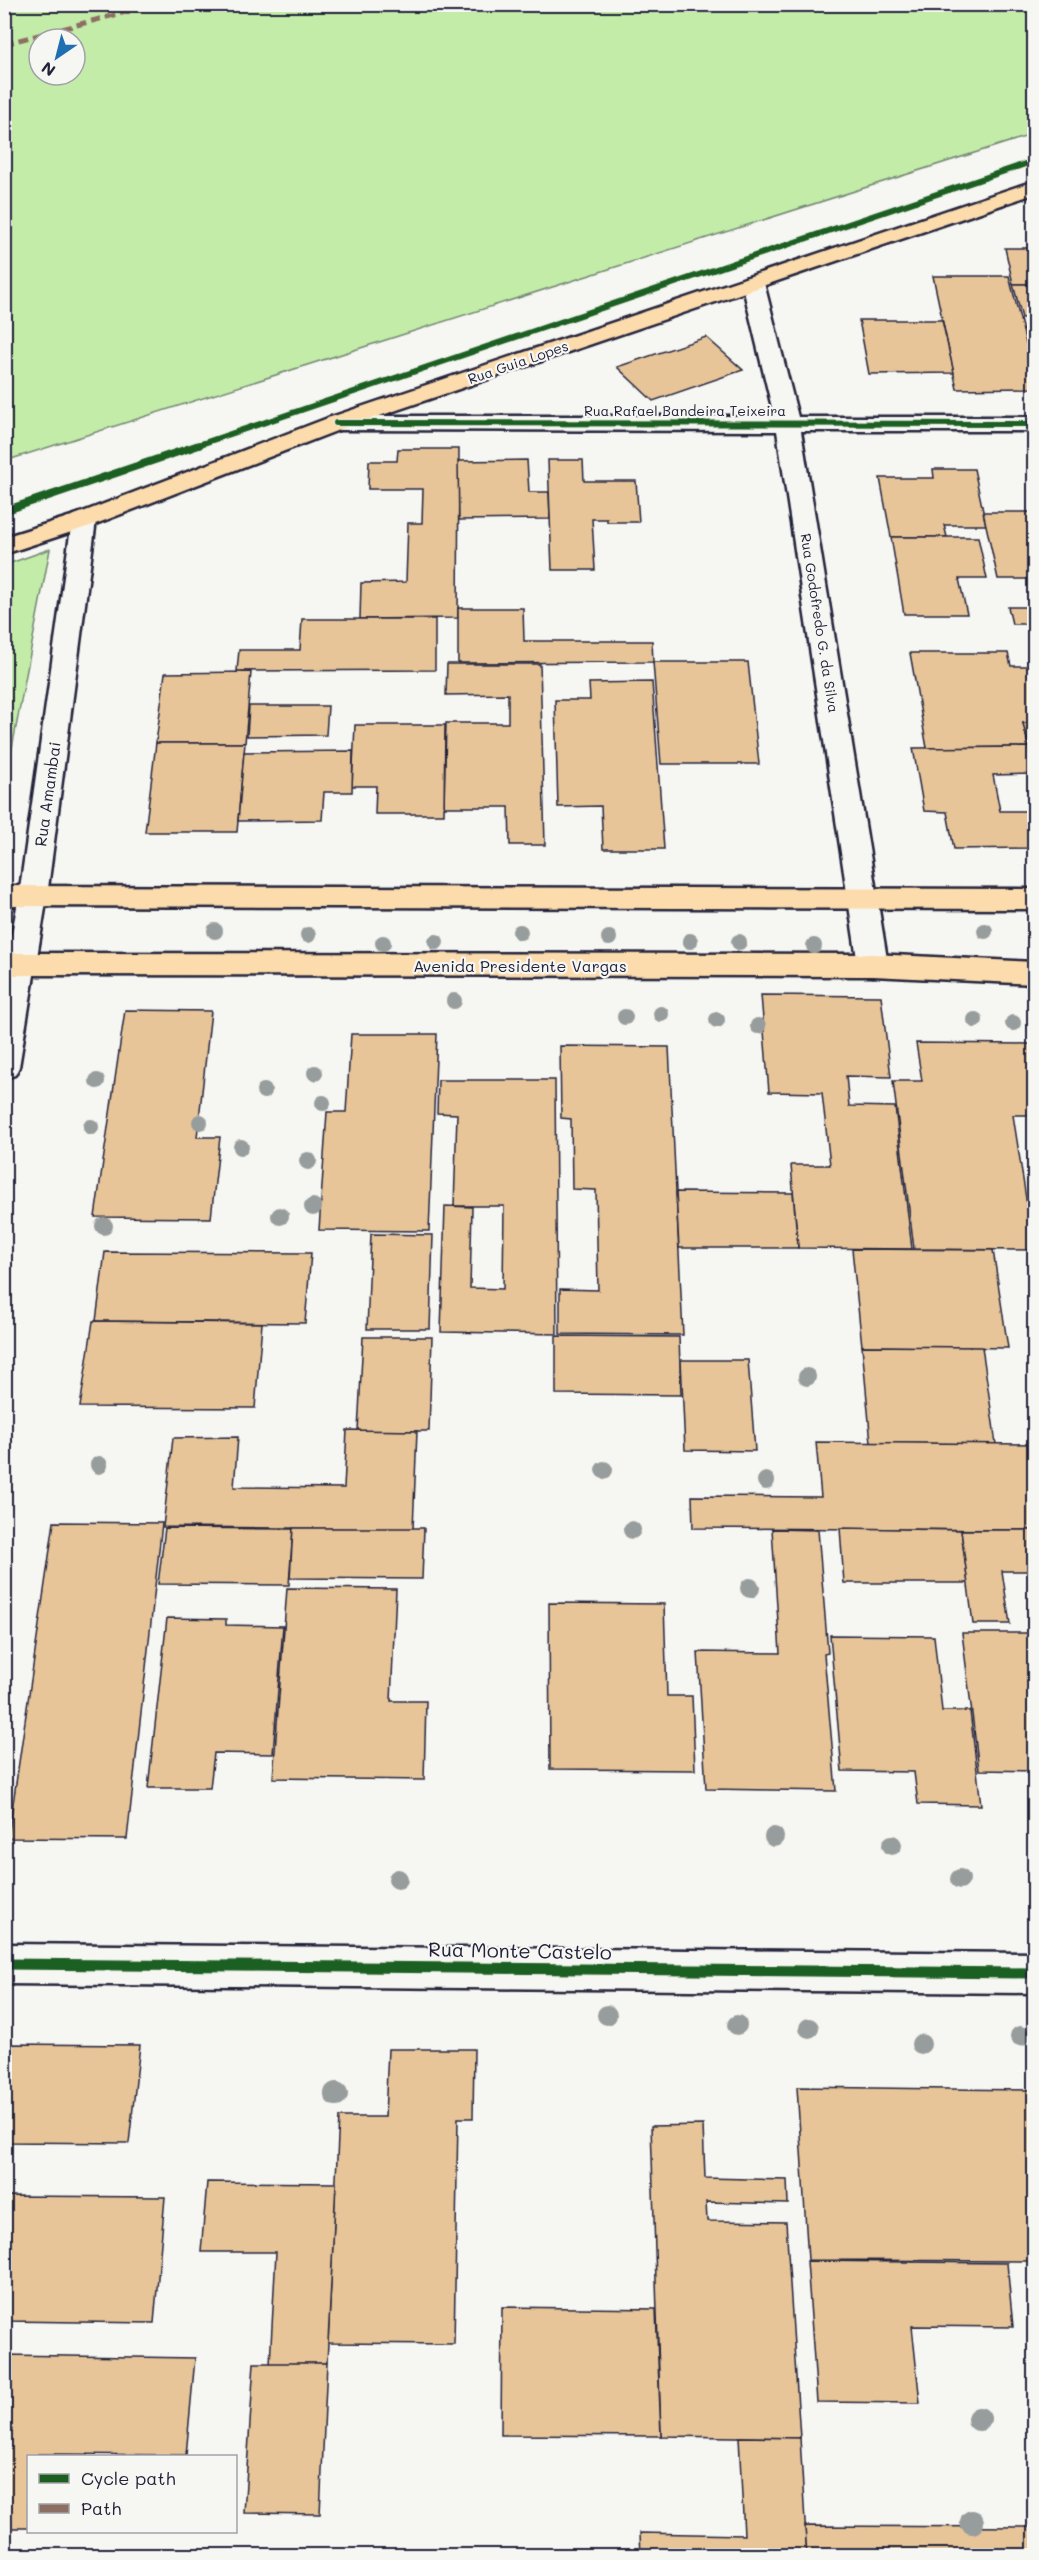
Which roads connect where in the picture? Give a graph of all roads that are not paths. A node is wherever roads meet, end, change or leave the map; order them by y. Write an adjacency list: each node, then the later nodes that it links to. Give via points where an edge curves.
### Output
1 (1035, 188): 2 (main road, Rua Guia Lopes)
2 (753, 283): 3 (main road, Rua Guia Lopes); 4 (street, Rua Godofredo G. da Silva)
3 (336, 423): 4 (street, Rua Rafael Bandeira Teixeira); 6 (main road, Rua Guia Lopes)
4 (788, 424): 5 (street, Rua Rafael Bandeira Teixeira); 10 (street, Rua Godofredo G. da Silva)
5 (1035, 424)
6 (84, 520): 7 (main road, Rua Guia Lopes); 9 (street, Rua Amambai)
7 (4, 546)
8 (4, 896): 9 (main road)
9 (33, 896): 10 (main road); 12 (street, Rua Amambai)
10 (864, 899): 11 (main road); 13 (street, Rua Godofredo G. da Silva)
11 (1035, 899)
12 (14, 964): 13 (main road, Avenida Presidente Vargas); 15 (street, Rua Amambai)
13 (873, 965): 14 (main road, Avenida Presidente Vargas)
14 (1035, 973)
15 (4, 1067)
16 (4, 1964): 17 (street, Rua Monte Castelo)
17 (1035, 1973)

